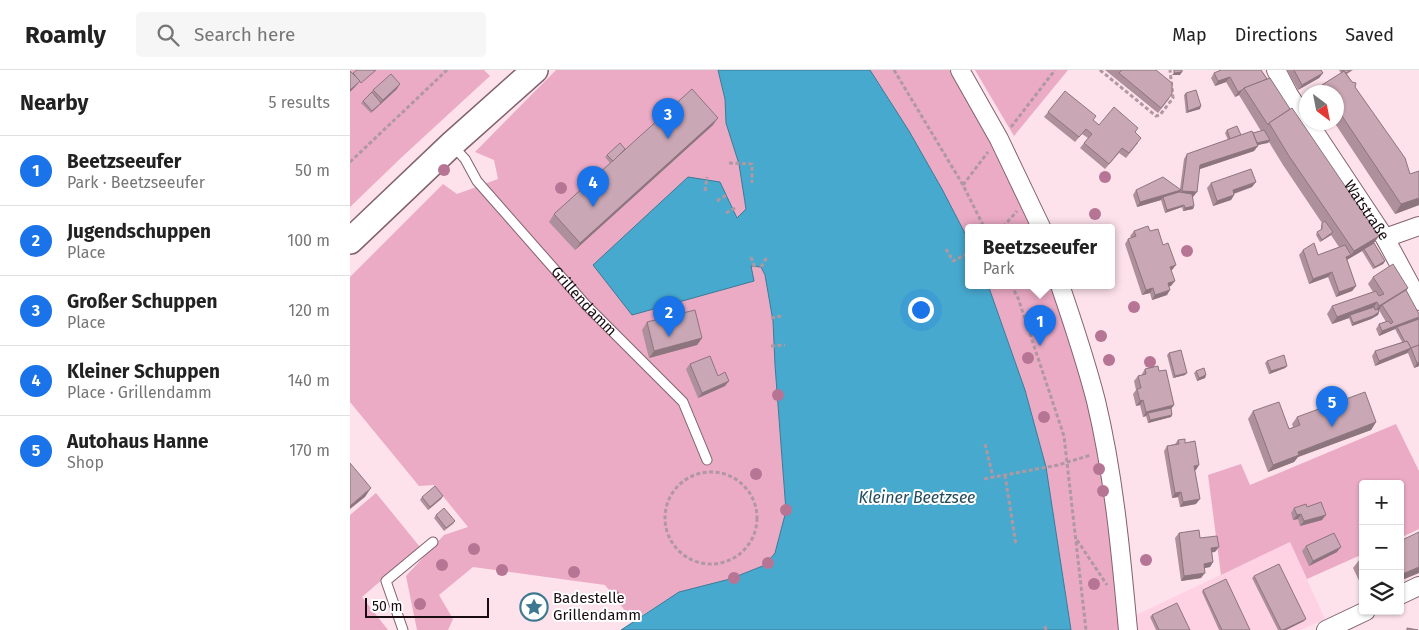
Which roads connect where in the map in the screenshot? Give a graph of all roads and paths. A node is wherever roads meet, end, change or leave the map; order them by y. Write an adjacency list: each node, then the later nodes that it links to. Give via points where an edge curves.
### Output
1 (447, 70): 13 (path)
2 (535, 70): 12 (main road)
3 (894, 70): 17 (path)
4 (960, 70): 11 (street)
5 (1055, 70): 11 (path)
6 (1100, 70): 7 (path, via 1156,116 1173,98)
7 (1170, 70)
8 (1276, 70): 9 (street, Watstraße)
9 (1299, 109)
10 (1312, 130): 26 (street, Watstraße)
11 (999, 139): 17 (path); 24 (street)
12 (452, 144): 27 (main road); 43 (lane, Grillendamm, via 465,159 476,181 579,298 683,402)
13 (350, 162)
14 (729, 164): 16 (path, via 752,164)
15 (707, 177): 18 (path)
16 (752, 182)
17 (963, 185): 23 (path)
18 (705, 191)
19 (728, 194): 20 (path)
20 (717, 201)
21 (735, 208): 22 (path)
22 (726, 212)
23 (982, 224)
24 (1040, 224)
25 (1419, 226): 26 (street)
26 (1385, 238): 36 (street, Watstraße)
27 (350, 241)
28 (946, 249): 29 (path, via 952,261)
29 (965, 255)
30 (751, 257): 33 (path)
31 (767, 257): 32 (path)
32 (762, 267)
33 (755, 268)
34 (1013, 289): 44 (path, via 1064,436)
35 (1061, 289): 42 (street, via 1094,393)
36 (1419, 301)
37 (781, 316): 38 (path)
38 (771, 318)
39 (785, 345): 40 (path)
40 (771, 346)
41 (985, 444): 47 (path)
42 (1105, 451): 44 (path); 59 (street, via 1116,511)
43 (707, 460)
44 (1067, 462): 46 (path); 49 (path)
45 (705, 472): 45 (path, via 684,480 673,492 667,504 665,525 676,549 685,557 698,563 719,564 731,560 750,544 758,515 756,504 742,484 719,472)
46 (1005, 474): 47 (path); 51 (path)
47 (993, 477): 48 (path)
48 (984, 479)
49 (1077, 539): 53 (path); 58 (path)
50 (433, 542): 57 (lane, via 386,580)
51 (1016, 545)
52 (1419, 586): 54 (street)
53 (1108, 587)
54 (1404, 593)
55 (1359, 614): 56 (street)
56 (1329, 629)
57 (403, 630)
58 (1086, 630)
59 (1128, 630)

